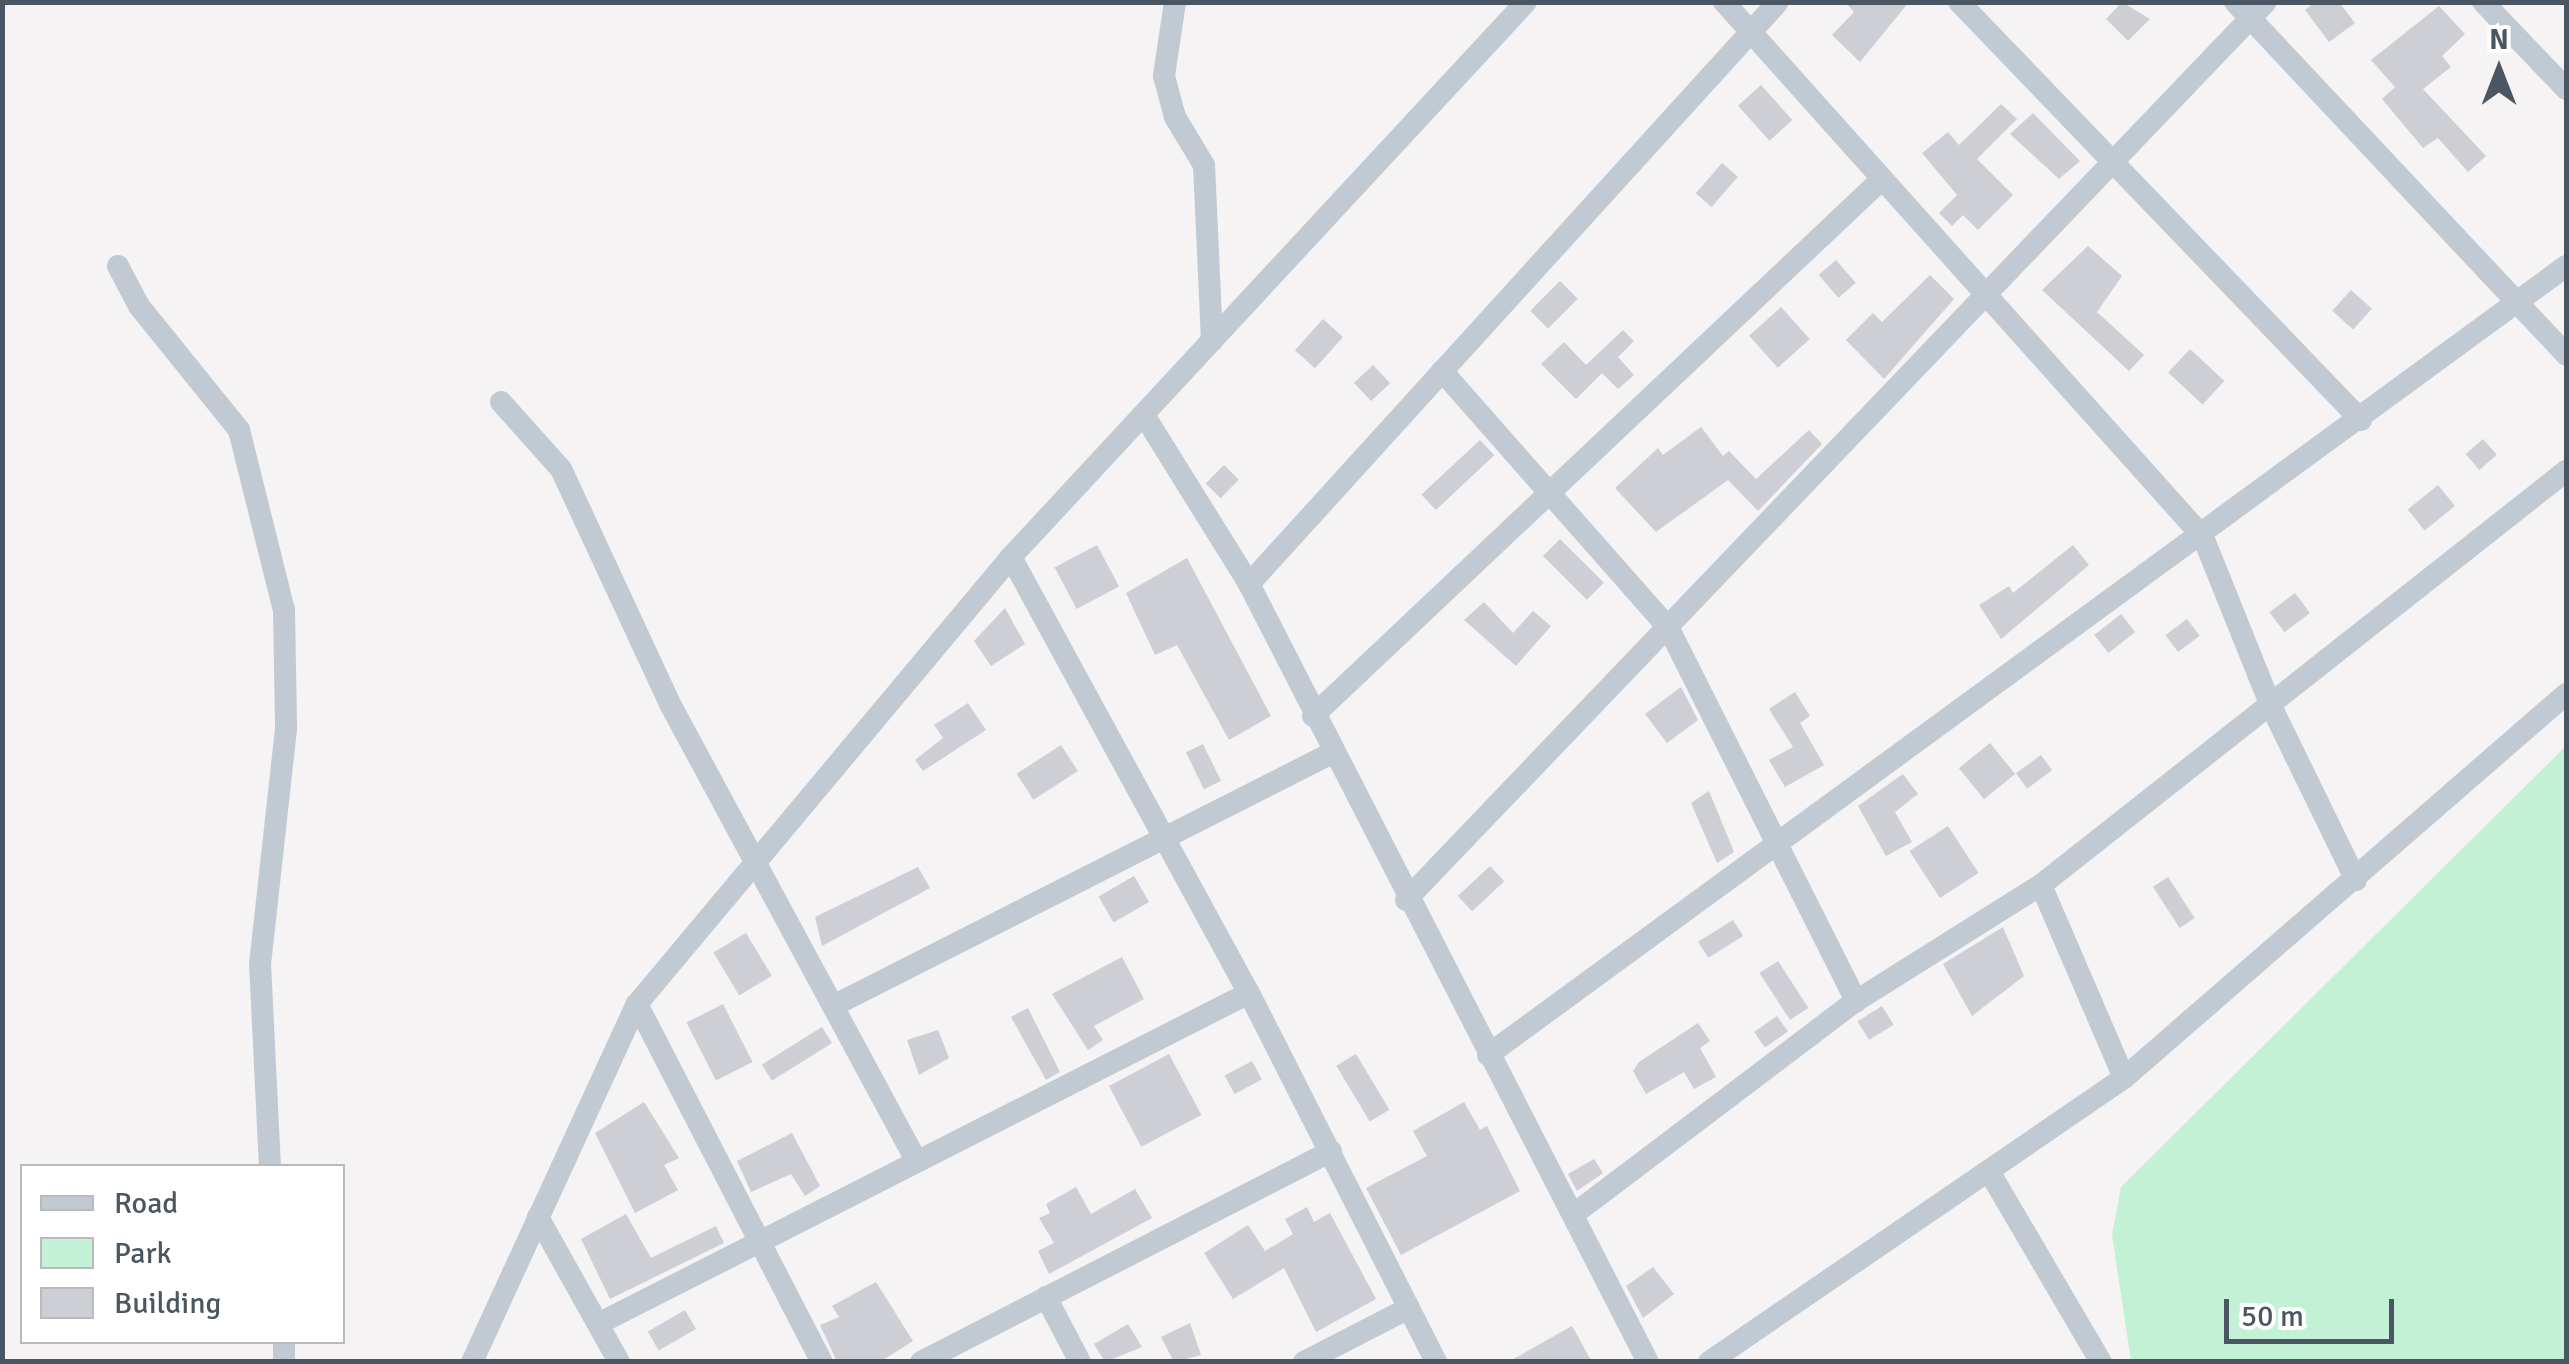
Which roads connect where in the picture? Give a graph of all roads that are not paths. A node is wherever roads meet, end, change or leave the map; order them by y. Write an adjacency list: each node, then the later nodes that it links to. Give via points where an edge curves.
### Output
1 (1175, 2): 16 (street, via 1164,76 1175,117 1204,165)
2 (1526, 2): 16 (street)
3 (1724, 2): 8 (street)
4 (1778, 2): 8 (street)
5 (1959, 2): 10 (street)
6 (2483, 2): 9 (street)
7 (2250, 8): 10 (street); 15 (street)
8 (1751, 32): 11 (street); 18 (street)
9 (2566, 89)
10 (2113, 162): 14 (street); 21 (street)
11 (1882, 179): 14 (street); 23 (street)
12 (118, 266): 46 (street, via 139,306 239,430 284,610 286,729 260,964)
13 (2566, 266): 15 (street)
14 (1986, 295): 24 (street); 27 (street)
15 (2516, 304): 17 (street); 21 (street)
16 (1212, 341): 20 (street)
17 (2566, 355)
18 (1442, 371): 23 (street); 26 (street)
19 (501, 402): 34 (street, via 560,469 610,587)
20 (1144, 415): 25 (street); 26 (street)
21 (2361, 420): 24 (street)
22 (2566, 471): 29 (street)
23 (1546, 496): 27 (street); 30 (street)
24 (2204, 537): 29 (street); 33 (street)
25 (1012, 557): 32 (street); 34 (street)
26 (1249, 584): 30 (street)
27 (1668, 626): 33 (street); 37 (street)
28 (2566, 694): 35 (street)
29 (2270, 704): 35 (street); 36 (street)
30 (1313, 716): 31 (street)
31 (1332, 752): 32 (street); 37 (street)
32 (1161, 834): 38 (street); 41 (street)
33 (1775, 848): 39 (street); 42 (street)
34 (754, 857): 40 (street); 41 (street)
35 (2356, 880): 43 (street)
36 (2041, 886): 39 (street); 43 (street)
37 (1406, 900): 42 (street)
38 (1249, 992): 44 (street); 45 (street)
39 (1856, 1001): 48 (street)
40 (636, 1004): 49 (street); 50 (street)
41 (833, 1006): 45 (street)
42 (1488, 1054): 48 (street)
43 (2124, 1078): 47 (street)
44 (1331, 1151): 51 (street); 52 (street)
45 (917, 1162): 50 (street)
46 (270, 1164)
47 (1990, 1173): 62 (street); 63 (street)
48 (1574, 1214): 61 (street)
49 (538, 1217): 53 (street); 54 (street)
50 (759, 1242): 53 (street); 56 (street)
51 (1046, 1297): 57 (street); 58 (street)
52 (1409, 1308): 59 (street); 60 (street)
53 (598, 1324): 55 (street)
54 (472, 1362)
55 (618, 1362)
56 (822, 1362)
57 (920, 1362)
58 (1080, 1362)
59 (1304, 1362)
60 (1436, 1362)
61 (1648, 1362)
62 (1708, 1362)
63 (2101, 1362)

